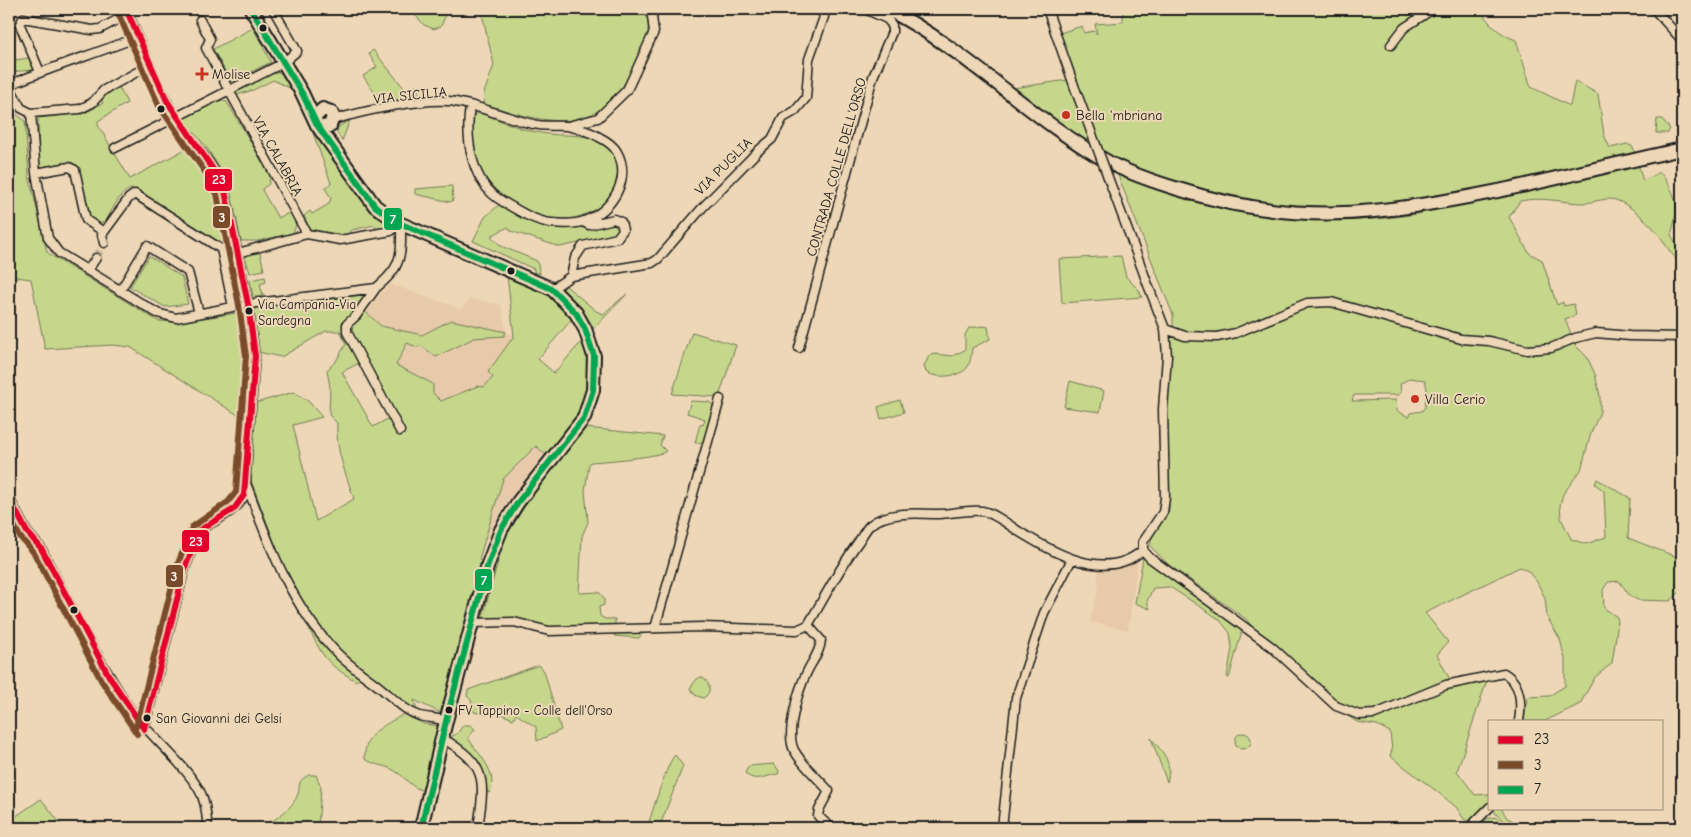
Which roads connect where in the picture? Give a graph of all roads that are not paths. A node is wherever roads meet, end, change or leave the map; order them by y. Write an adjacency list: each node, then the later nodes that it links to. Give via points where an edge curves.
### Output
1 (252, 9): 15 (main road)
2 (273, 9): 15 (street, via 297,51)
3 (651, 9): 23 (street, via 654,32 627,90 598,118)
4 (821, 9): 38 (street, VIA PUGLIA, via 824,16 809,59 806,98 795,111 783,118 772,139 703,207 658,259)
5 (865, 9): 47 (street, CONTRADA COLLE DELL'ORSO, via 887,20 892,25 892,32 873,77)
6 (887, 9): 25 (main road, via 952,48 1069,138 1111,163 1169,187 1236,205 1310,212 1373,211 1448,200)
7 (1047, 9): 45 (street, bridge)
8 (1433, 9): 14 (street, via 1404,28)
9 (1654, 9): 13 (street)
10 (127, 12): 12 (street); 17 (street, via 100,29 92,30 23,18 20,25)
11 (200, 20): 18 (street, VIA CALABRIA, via 210,39 206,48)
12 (138, 37): 16 (street); 17 (street)
13 (1682, 40)
14 (1392, 45)
15 (282, 63): 18 (street); 22 (main road)
16 (150, 65): 20 (street, via 104,90 80,109); 21 (street)
17 (40, 72): 20 (street, via 14,83 11,89 21,108)
18 (228, 90): 21 (street); 31 (street, VIA CALABRIA)
19 (470, 106): 22 (street, VIA SICILIA, via 448,101); 23 (street, VIA SICILIA, via 535,125); 28 (street, via 469,147 483,180 496,197 516,210 548,223)
20 (31, 113): 26 (street)
21 (174, 116): 24 (street); 34 (street, via 219,176)
22 (325, 119): 27 (main road, via 337,151 368,197)
23 (568, 126): 28 (street, VIA SICILIA, via 608,142 616,150 622,165 621,185 612,202)
24 (116, 148)
25 (1682, 150)
26 (36, 172): 29 (street, via 69,167 75,170 86,220); 37 (street, via 48,238 59,253)
27 (392, 217): 30 (main road); 31 (street, via 391,231 380,234 340,240); 32 (street); 36 (main road, via 485,256)
28 (583, 222): 38 (street, via 589,225 614,219 621,222 622,230 617,238 583,246 575,258)
29 (104, 232): 33 (street); 43 (street, via 134,194 221,249)
30 (417, 232): 32 (street, via 406,230); 36 (main road)
31 (307, 234): 34 (street)
32 (401, 240): 39 (street, via 398,264 391,276)
33 (104, 243)
34 (238, 253): 42 (street)
35 (96, 258): 37 (street)
36 (504, 268): 40 (main road)
37 (88, 270): 41 (street)
38 (571, 276): 40 (street, VIA PUGLIA)
39 (376, 288): 42 (street); 49 (street, via 347,324 347,332)
40 (552, 289): 54 (main road, via 576,313 585,329 594,356 593,390 587,412 577,429 518,502 501,530)
41 (120, 290): 44 (street, via 156,314 176,318); 44 (street, via 147,246 188,272)
42 (248, 304): 43 (street); 50 (street, via 255,356)
43 (233, 306): 44 (street)
44 (199, 313)
45 (1165, 329): 46 (street, via 1185,336 1217,337 1236,333 1307,303 1332,302 1461,339 1489,341 1527,350 1550,348 1596,333); 52 (street, via 1165,498 1163,512 1143,542)
46 (1682, 337)
47 (799, 348)
48 (720, 399): 56 (street)
49 (400, 432)
50 (247, 486): 58 (street, via 286,582 316,630 337,653 401,706 422,717); 59 (street, via 237,506 200,530 185,568)
51 (9, 498): 59 (street, via 27,532 41,548 109,676)
52 (1143, 550): 53 (street, via 1135,557 1105,566); 57 (street, via 1270,646 1336,706 1359,715 1376,714 1446,685 1504,672 1514,679 1519,692)
53 (1072, 559): 55 (street, via 983,512 913,513 885,518 870,526 852,550); 66 (street, via 1044,613 1016,698)
54 (472, 623): 56 (street, via 514,622 549,631); 58 (main road)
55 (808, 625): 56 (street, via 788,631); 65 (street, via 821,640 820,649 799,695 791,740 795,752 829,791 818,816)
56 (656, 628)
57 (1519, 720)
58 (446, 721): 60 (main road)
59 (144, 729): 62 (street, via 198,788)
60 (442, 738): 63 (main road); 64 (street, via 467,755 483,781)
61 (1488, 809): 67 (street)
62 (208, 828)
63 (421, 828)
64 (478, 828)
65 (831, 828)
66 (1002, 828)
67 (1469, 828)

